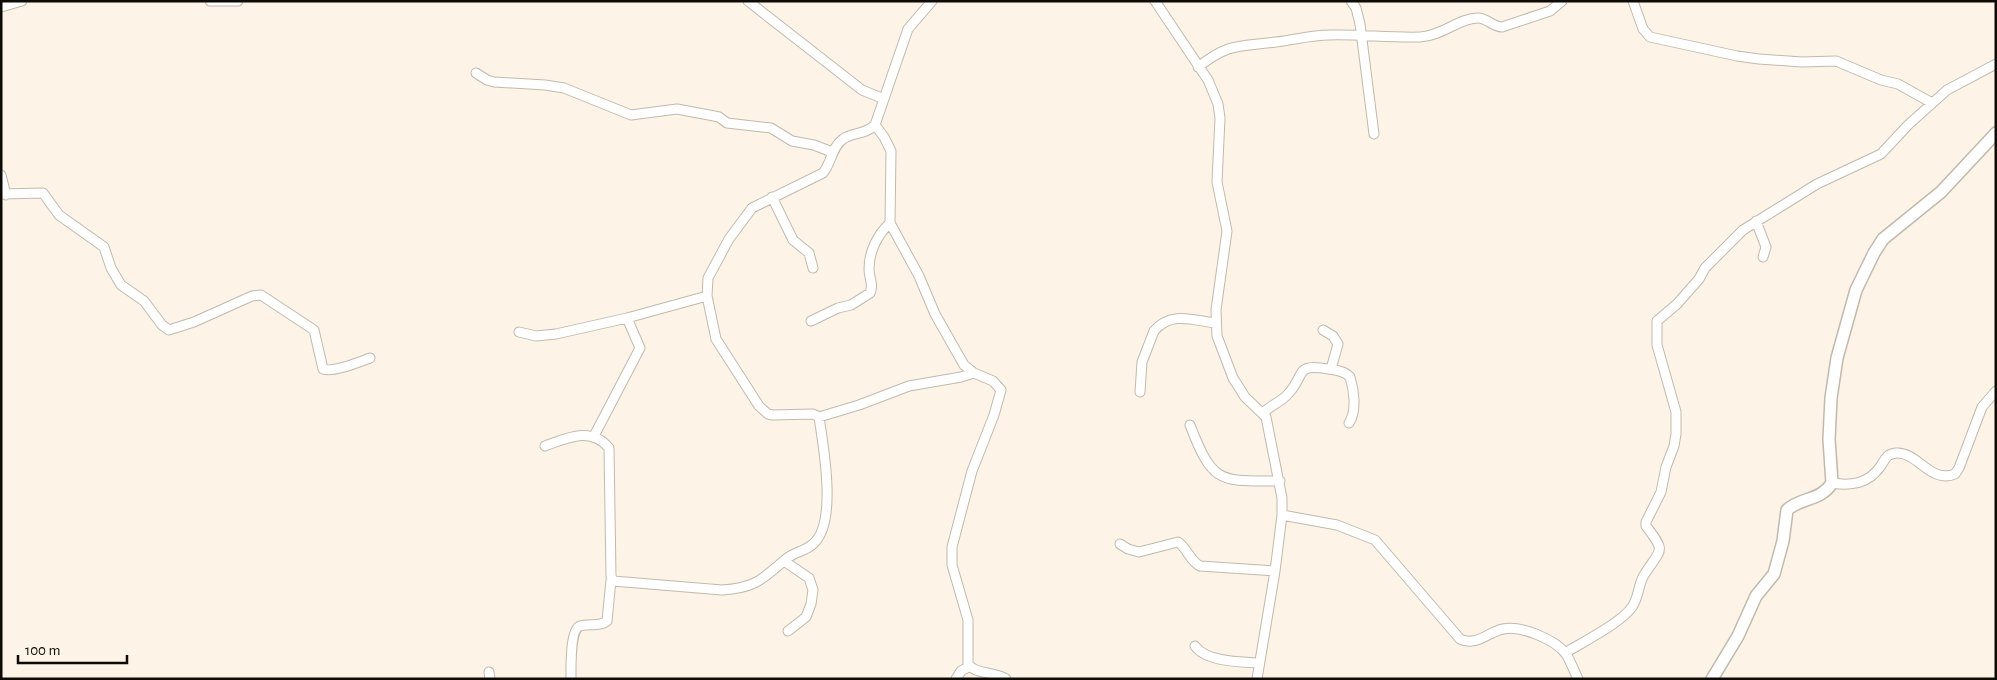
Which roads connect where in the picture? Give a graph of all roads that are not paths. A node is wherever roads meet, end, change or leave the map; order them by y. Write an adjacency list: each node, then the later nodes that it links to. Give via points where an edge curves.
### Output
1 (22, 1): 10 (street)
2 (210, 1): 3 (street)
3 (238, 1)
4 (748, 1): 15 (street, via 851,82)
5 (932, 1): 15 (street, via 908,29)
6 (1155, 1): 13 (street)
7 (1351, 1): 11 (street, via 1359,17)
8 (1562, 1): 11 (street, via 1550,11 1502,28 1475,18 1438,34 1421,37)
9 (1634, 1): 16 (street, via 1643,29 1650,37 1759,59 1836,61 1898,84)
10 (1, 7)
11 (1362, 36): 13 (street, via 1316,35 1233,46); 19 (street)
12 (1996, 64): 16 (street, via 1955,85)
13 (1198, 67): 31 (street, via 1215,95 1220,118 1218,182 1227,236)
14 (476, 73): 20 (street, via 494,82 564,88 631,115 683,110 719,117 727,123 771,128 792,141)
15 (884, 100): 17 (street)
16 (1932, 103): 24 (street, via 1881,154 1817,184)
17 (875, 125): 20 (street, via 867,132 843,139); 25 (street, via 890,152)
18 (1996, 133): 46 (street, via 1941,192 1883,240 1856,290 1837,358 1832,390 1829,431)
19 (1374, 134)
20 (832, 152): 23 (street, via 823,173)
21 (1, 175): 22 (street)
22 (4, 194): 34 (street, via 43,193 59,215 104,247 120,285 144,301 169,330 261,295 314,330 326,371)
23 (772, 197): 27 (street, via 793,240 809,253); 28 (street, via 748,212 729,239 708,278)
24 (1756, 221): 26 (street, via 1765,241); 54 (street, via 1724,248 1677,304 1657,321 1657,345 1677,422 1661,492 1646,522 1660,551 1644,575 1630,610)
25 (890, 223): 30 (street, via 876,238 869,270 870,293 851,306 838,308); 36 (street, via 951,344 964,365)
26 (1763, 257)
27 (813, 268)
28 (707, 296): 29 (street); 40 (street, via 716,339 759,406 773,415 812,414)
29 (627, 318): 33 (street, via 544,336); 43 (street, via 640,348)
30 (811, 321)
31 (1215, 323): 38 (street, via 1175,318 1158,327 1142,362); 39 (street, via 1233,378 1245,397)
32 (1323, 330): 35 (street, via 1338,344)
33 (519, 332)
34 (370, 358)
35 (1331, 369): 39 (street, via 1308,367 1287,395); 41 (street, via 1348,374 1351,381 1354,413)
36 (974, 372): 40 (street, via 909,386); 56 (street, via 994,381 1001,390 972,471 952,547 952,565 968,620)
37 (1996, 391): 46 (street, via 1982,407 1955,474 1932,472 1907,454 1895,453 1884,458 1875,472 1863,481)
38 (1140, 392)
39 (1264, 413): 45 (street)
40 (819, 417): 49 (street, via 827,482 824,524 813,545)
41 (1349, 422)
42 (1190, 425): 45 (street, via 1209,466 1217,474 1234,481)
43 (594, 436): 44 (street, via 573,436); 51 (street, via 606,444 610,452)
44 (545, 446)
45 (1280, 481): 47 (street)
46 (1832, 483): 62 (street, via 1820,496 1787,510 1774,574 1756,596 1738,636)
47 (1282, 515): 50 (street); 54 (street, via 1337,525 1375,540 1448,627 1465,641 1473,642 1504,628 1516,628 1540,636)
48 (1120, 544): 50 (street, via 1139,552 1178,542 1200,566)
49 (784, 561): 51 (street, via 757,582 738,589); 52 (street, via 809,578 813,590 806,617)
50 (1275, 571): 55 (street)
51 (611, 580): 57 (street, via 607,621 577,628 571,653)
52 (788, 631)
53 (1195, 646): 55 (street, via 1203,654 1224,660)
54 (1565, 653): 61 (street)
55 (1259, 663): 60 (street)
56 (970, 666): 58 (street, via 961,670); 59 (street)
57 (571, 679)
58 (956, 679)
59 (1006, 679)
60 (1257, 679)
61 (1578, 679)
62 (1712, 679)

